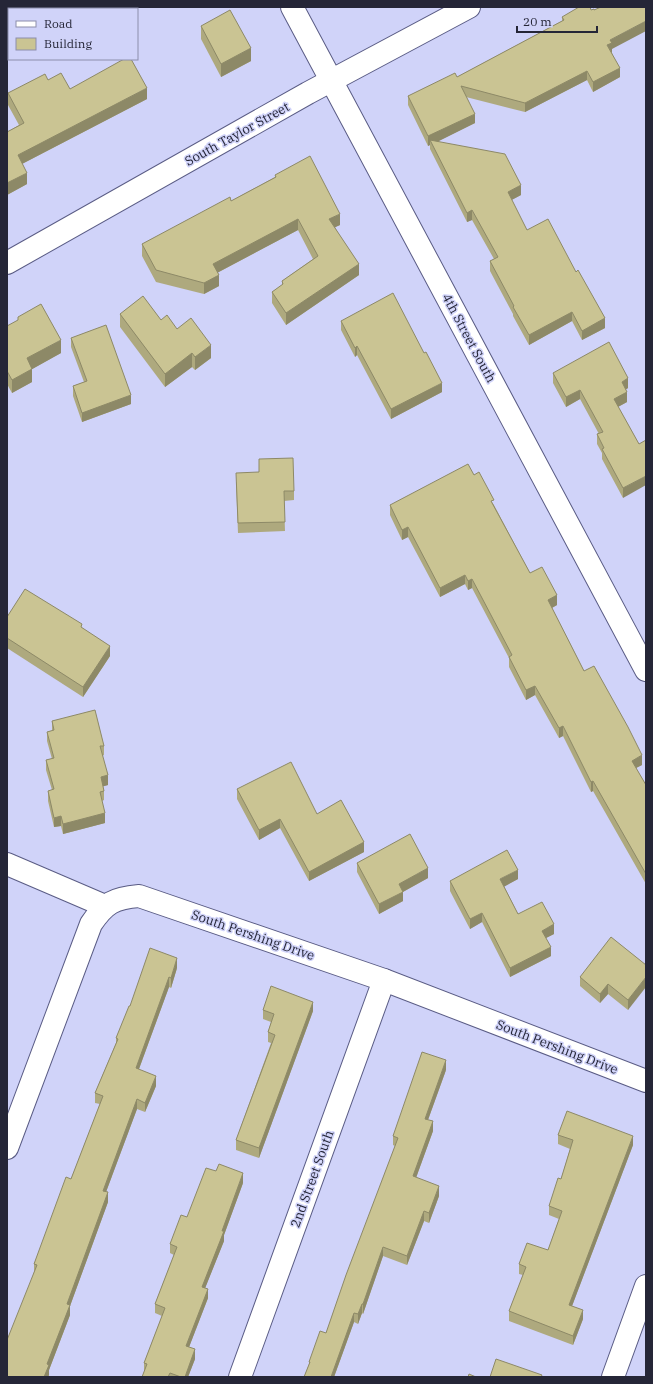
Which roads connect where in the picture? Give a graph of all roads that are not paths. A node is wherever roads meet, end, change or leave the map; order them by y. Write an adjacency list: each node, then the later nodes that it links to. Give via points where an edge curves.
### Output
1 (292, 7): 3 (street, 4th Street South)
2 (469, 7): 3 (street, South Taylor Street)
3 (332, 80): 4 (street, South Taylor Street); 5 (street, 4th Street South)
4 (7, 264)
5 (646, 670)
6 (7, 864): 7 (street)
7 (104, 906): 8 (street, South Pershing Drive, via 123,897 139,896); 10 (street, South Pershing Drive, via 86,933)
8 (384, 980): 9 (street, South Pershing Drive); 12 (street, 2nd Street South)
9 (646, 1081)
10 (7, 1148)
11 (646, 1286): 13 (street)
12 (240, 1377)
13 (614, 1377)

